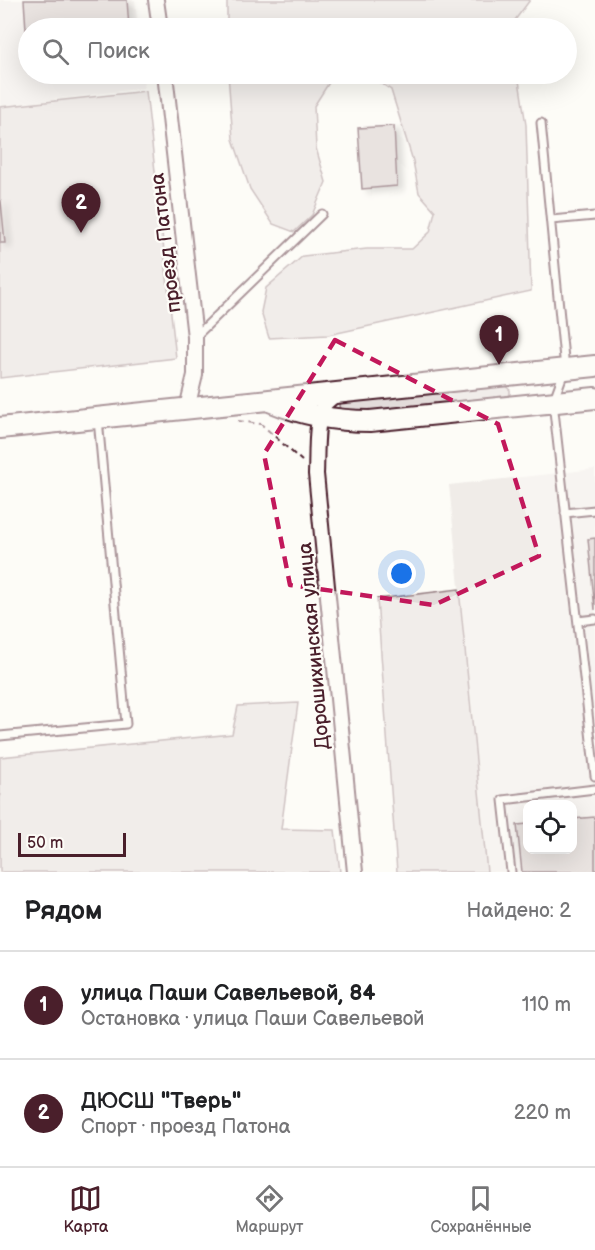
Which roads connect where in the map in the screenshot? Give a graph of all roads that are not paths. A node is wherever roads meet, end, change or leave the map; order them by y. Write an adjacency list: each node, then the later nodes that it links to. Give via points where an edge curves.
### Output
1 (156, 0): 2 (street)
2 (158, 18)
3 (166, 84): 8 (street, проезд Патона)
4 (541, 123): 7 (lane)
5 (322, 214): 8 (lane)
6 (595, 216): 7 (lane)
7 (551, 220): 10 (lane)
8 (195, 337): 16 (street, проезд Патона, via 195,375)
9 (595, 366): 10 (street)
10 (565, 369): 11 (street); 15 (lane)
11 (339, 392): 12 (street); 17 (street)
12 (302, 396): 14 (street); 17 (street, via 314,405)
13 (595, 398): 15 (street)
14 (267, 400): 16 (street); 17 (street)
15 (553, 402): 17 (street, via 370,421); 21 (lane)
16 (187, 408): 18 (street)
17 (319, 416): 27 (street, Дорошихинская улица, via 316,474)
18 (97, 417): 19 (street); 24 (lane, via 126,724)
19 (0, 428)
20 (595, 510): 21 (lane)
21 (565, 513): 23 (lane)
22 (595, 619): 23 (lane)
23 (578, 621): 25 (lane)
24 (0, 736)
25 (595, 776)
26 (595, 789): 28 (lane, via 503,800)
27 (355, 872)
28 (511, 872)

